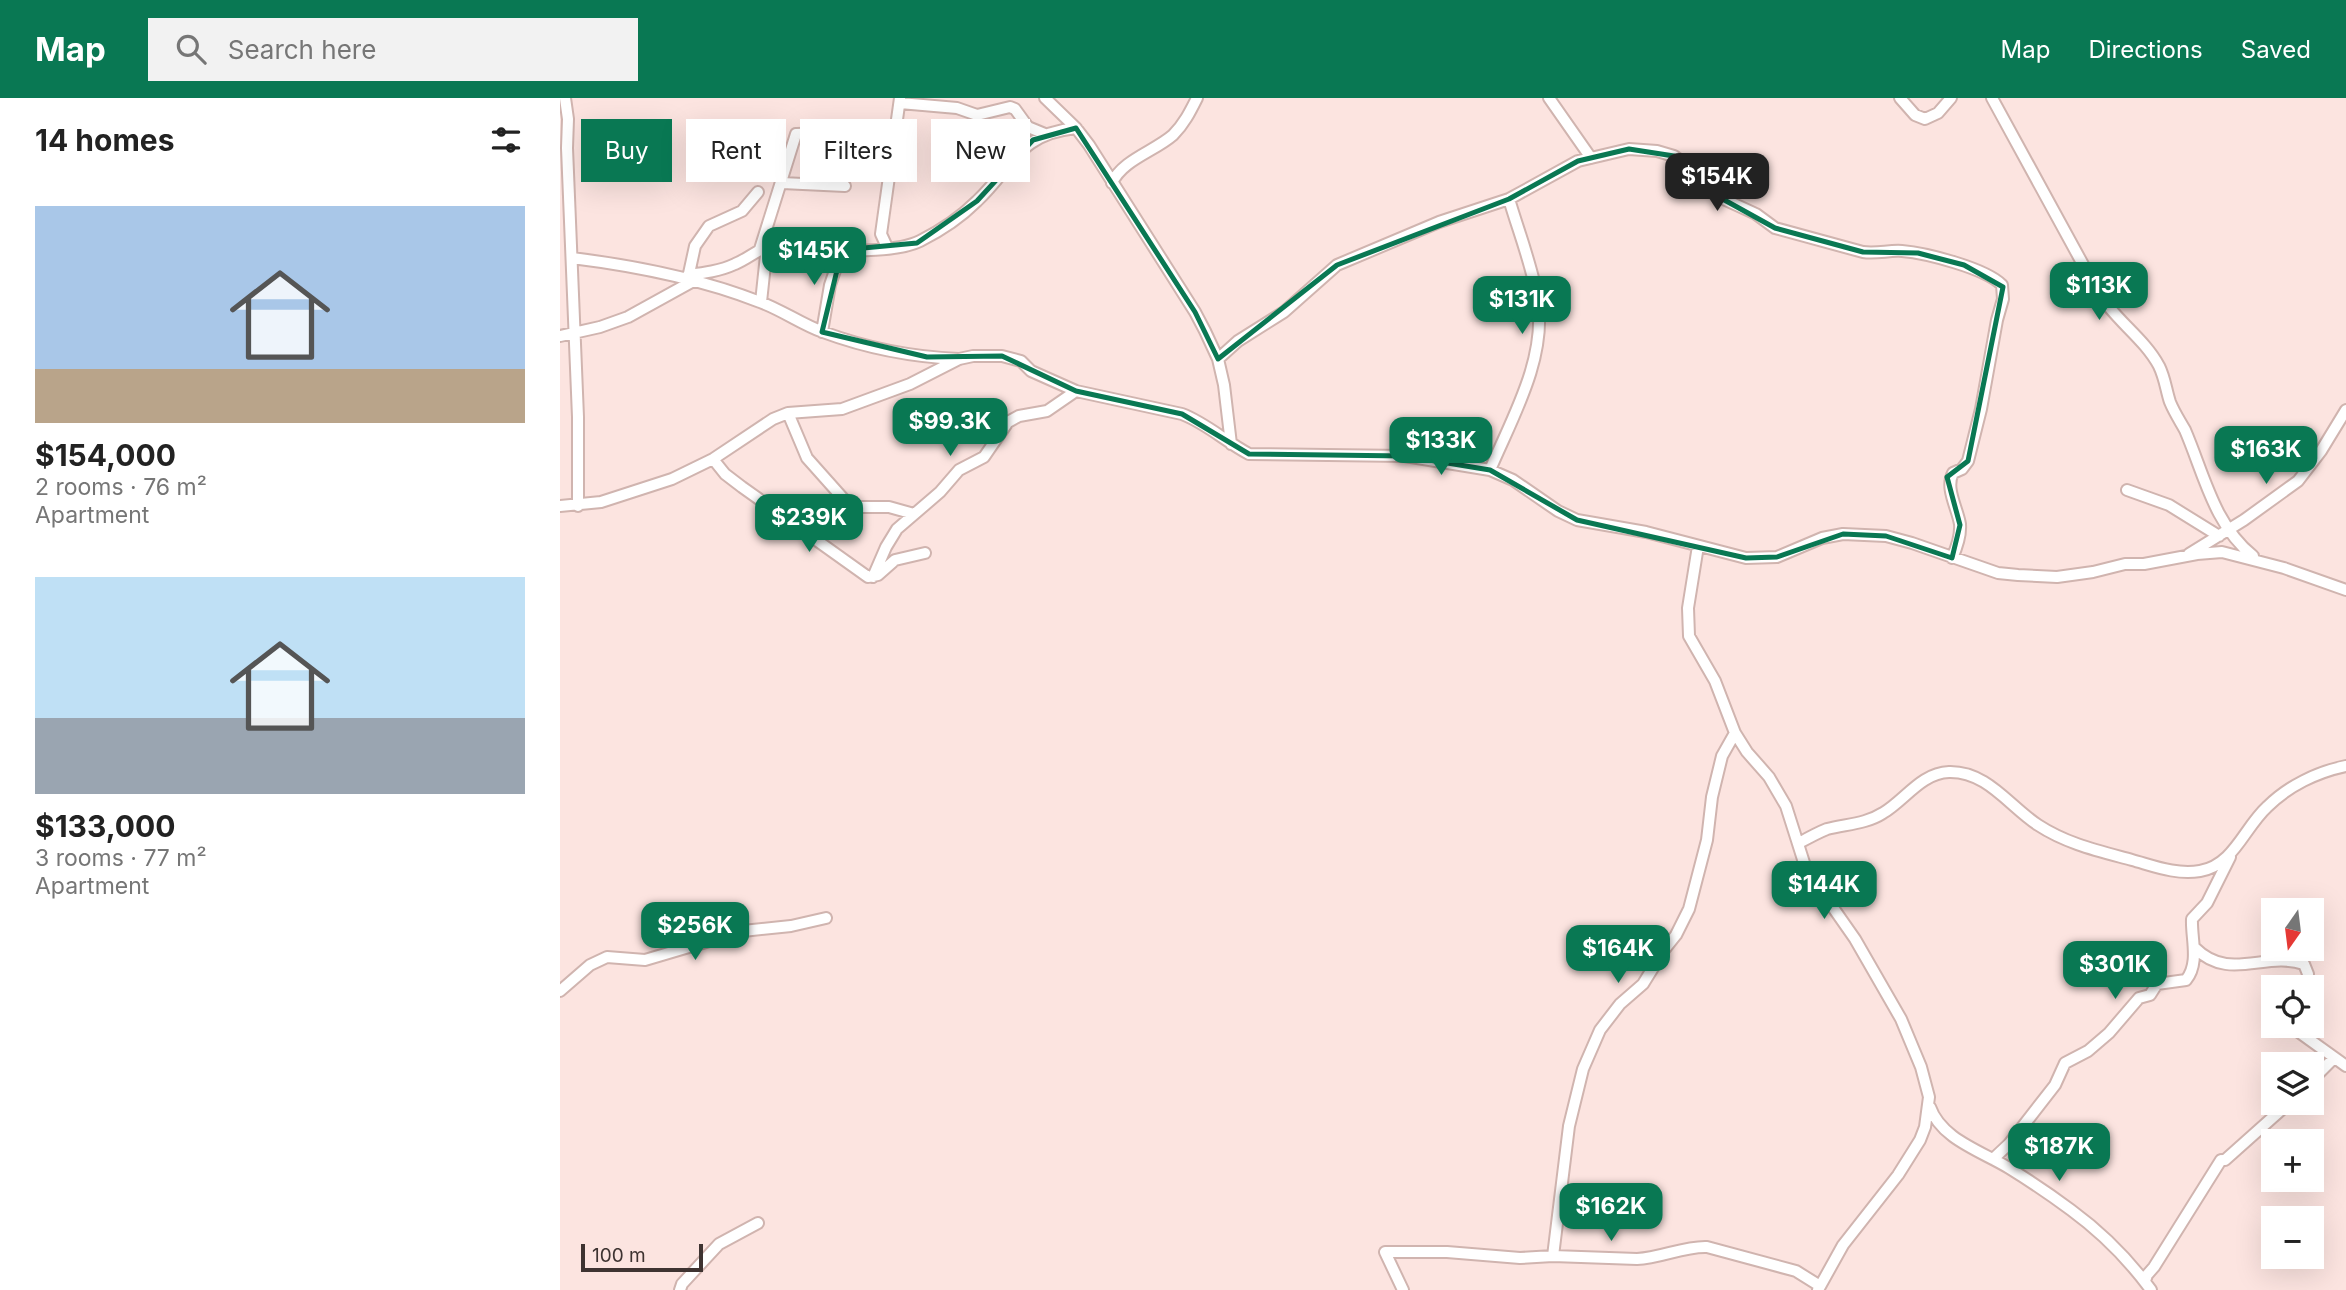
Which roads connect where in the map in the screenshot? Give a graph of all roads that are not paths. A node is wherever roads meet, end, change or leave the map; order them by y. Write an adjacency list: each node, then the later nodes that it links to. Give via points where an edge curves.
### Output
1 (565, 98): 25 (street)
2 (1045, 98): 10 (street)
3 (1059, 98): 10 (street)
4 (1197, 98): 18 (street, via 1173,135 1119,173)
5 (1549, 98): 15 (street)
6 (1900, 98): 7 (street, via 1925,119 1938,113)
7 (1951, 98)
8 (1992, 98): 43 (street, via 2109,310 2148,348 2159,366)
9 (900, 100): 11 (street); 14 (street, via 977,114 1010,107 1028,127)
10 (1060, 112): 12 (street)
11 (898, 119)
12 (1076, 128): 14 (street); 18 (street)
13 (800, 134): 17 (street, via 796,134)
14 (1045, 134): 22 (street, via 1024,147 977,201 934,233 917,243)
15 (1591, 158): 21 (street); 47 (street, via 1629,149 1674,156 1719,197 1775,228 1863,252 1918,253 1964,265 2000,283 2003,299 1968,461 1953,473 1949,483 1960,525)
16 (889, 182): 22 (street, via 881,234)
17 (782, 183): 19 (street); 23 (street)
18 (1112, 183): 32 (street, via 1195,312)
19 (845, 186)
20 (758, 192): 26 (street, via 742,211 709,226 695,246)
21 (1509, 199): 32 (street, via 1439,222 1337,265 1284,312); 38 (street, via 1537,295 1538,335 1533,363)
22 (887, 247): 24 (street)
23 (764, 248): 24 (street, via 788,243); 26 (street, via 739,263); 27 (street)
24 (842, 250): 28 (street)
25 (572, 258): 26 (street); 29 (street)
26 (690, 278): 27 (street); 29 (street, via 628,317)
27 (761, 302): 28 (street)
28 (822, 332): 31 (street, via 927,358)
29 (575, 333): 30 (street); 41 (street)
30 (560, 336)
31 (959, 359): 33 (street, via 1003,356); 35 (street, via 910,384 842,409)
32 (1218, 359): 36 (street)
33 (1076, 391): 36 (street, via 1182,414); 42 (street, via 1046,411 1008,422 984,457 959,470)
34 (2346, 410): 43 (street, via 2304,475)
35 (788, 413): 37 (street); 42 (street, via 807,458 848,504)
36 (1231, 444): 38 (street, via 1257,455 1405,456)
37 (713, 459): 41 (street, via 672,479); 49 (street, via 742,487)
38 (1490, 470): 44 (street, via 1577,520)
39 (2127, 490): 43 (street)
40 (560, 506): 41 (street)
41 (578, 506)
42 (914, 514): 49 (street, via 897,529)
43 (2223, 533): 46 (street); 48 (street)
44 (1698, 546): 47 (street, via 1762,559 1822,538 1869,535 1912,543); 51 (street, via 1688,607 1689,636 1715,681)
45 (925, 554): 49 (street, via 895,560)
46 (2188, 556): 47 (street, via 2057,577 1998,573); 48 (street, via 2222,552)
47 (1952, 558)
48 (2257, 560): 50 (street)
49 (873, 577)
50 (2346, 590)
51 (1735, 733): 53 (street, via 1778,791); 67 (street, via 1720,766 1689,909 1643,984 1600,1030 1583,1069 1569,1126)
52 (2346, 766): 54 (street, via 2285,792 2253,821)
53 (1799, 843): 54 (street, via 1825,830 1882,814 1931,776 1959,772 1984,781 2040,827 2083,848 2182,872 2210,868); 63 (street, via 1806,869 1855,939 1901,1019 1927,1084)
54 (2231, 854): 56 (street, via 2207,903 2192,919)
55 (826, 918): 58 (street, via 743,931 645,960 607,957)
56 (2194, 948): 57 (street, via 2218,964 2293,961 2304,964); 65 (street, via 2191,974 2157,984 2088,1051 2064,1063 2055,1084)
57 (2308, 975)
58 (560, 991)
59 (2307, 1038): 60 (street)
60 (2334, 1058): 61 (street); 62 (street)
61 (2346, 1066)
62 (2324, 1068)
63 (1930, 1107): 65 (street, via 1950,1134); 69 (street, via 1910,1156 1843,1245)
64 (2275, 1115): 68 (street, via 2223,1160)
65 (1993, 1159): 68 (street, via 2071,1210)
66 (758, 1223): 70 (street, via 719,1244)
67 (1553, 1256): 69 (street, via 1650,1259 1707,1247 1796,1271); 71 (street, via 1385,1252)
68 (2148, 1286)
69 (1819, 1288)
70 (680, 1290)
71 (1403, 1290)

